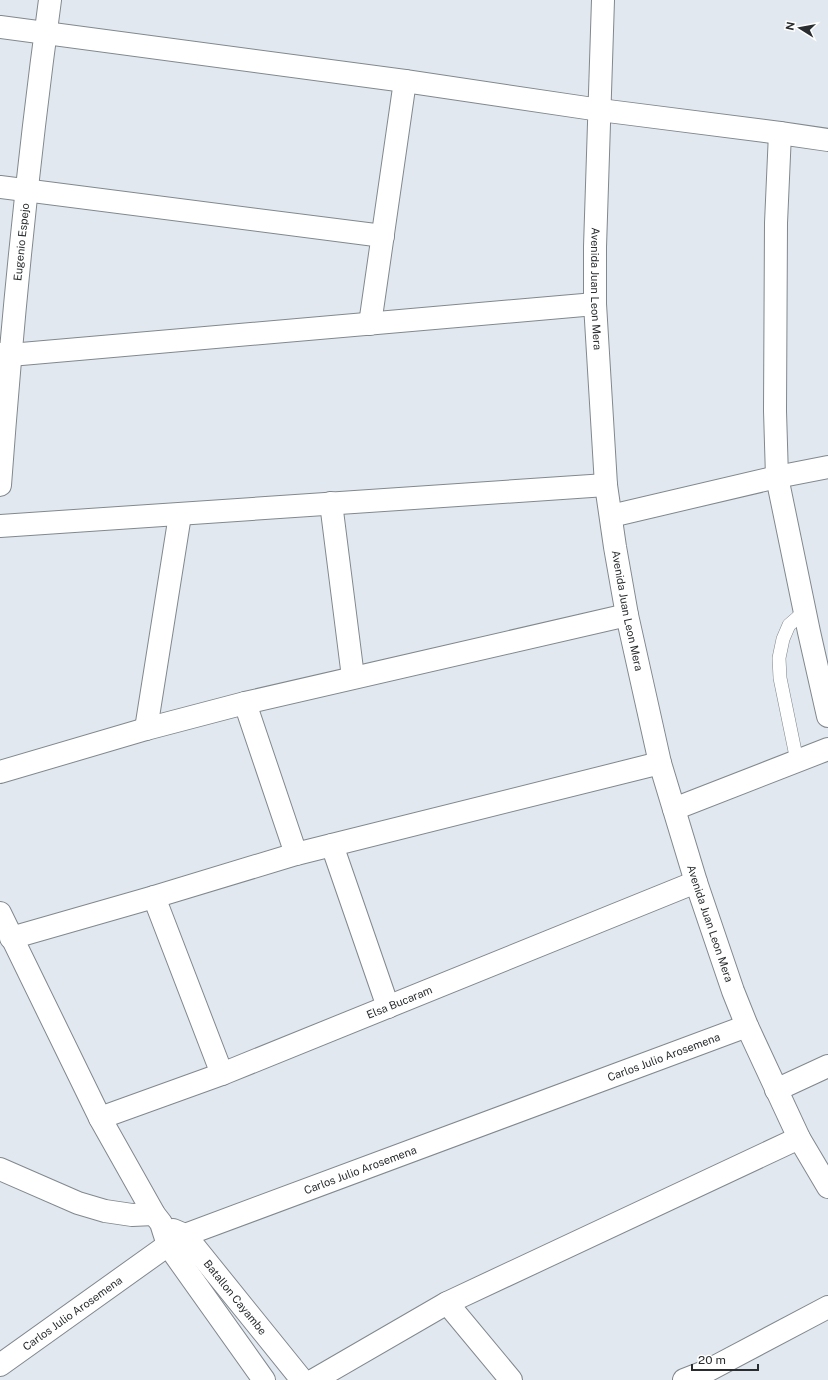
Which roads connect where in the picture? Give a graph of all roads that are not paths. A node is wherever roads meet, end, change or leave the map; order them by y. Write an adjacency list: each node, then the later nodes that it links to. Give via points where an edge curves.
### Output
1 (50, 0): 4 (street, Eugenio Espejo)
2 (603, 0): 6 (street, Avenida Juan Leon Mera)
3 (0, 27): 4 (street)
4 (46, 33): 5 (street); 10 (street, Eugenio Espejo)
5 (405, 81): 6 (street); 11 (street)
6 (600, 110): 7 (street); 12 (street, Avenida Juan Leon Mera, via 594,247)
7 (780, 133): 8 (street); 16 (street, via 776,231)
8 (828, 140)
9 (0, 187): 10 (street)
10 (26, 190): 11 (street); 14 (street, Eugenio Espejo)
11 (382, 236): 13 (street)
12 (595, 304): 13 (street); 18 (street, Avenida Juan Leon Mera)
13 (370, 324): 14 (street)
14 (5, 354): 17 (street, Eugenio Espejo)
15 (828, 467): 16 (street)
16 (777, 478): 21 (street); 23 (street)
17 (0, 484)
18 (606, 485): 19 (street); 21 (street, Avenida Juan Leon Mera)
19 (331, 503): 20 (street); 25 (street)
20 (180, 515): 22 (street); 28 (street)
21 (611, 516): 24 (street, Avenida Juan Leon Mera)
22 (0, 526)
23 (804, 612): 27 (street); 30 (lane, via 789,625 782,639 779,658 780,678)
24 (627, 615): 25 (street); 31 (street, Avenida Juan Leon Mera)
25 (353, 678): 26 (street)
26 (245, 703): 28 (street); 35 (street)
27 (828, 716)
28 (146, 729): 32 (street)
29 (828, 749): 30 (street)
30 (797, 761): 33 (street)
31 (660, 763): 33 (street, Avenida Juan Leon Mera); 34 (street)
32 (0, 772)
33 (674, 809): 36 (street, Avenida Juan Leon Mera)
34 (332, 845): 35 (street); 40 (street)
35 (296, 854): 37 (street)
36 (696, 882): 40 (street, Elsa Bucaram); 41 (street, Avenida Juan Leon Mera)
37 (154, 898): 39 (street); 43 (street)
38 (0, 913): 39 (street, Batallon Cayambe)
39 (11, 938): 45 (street, Batallon Cayambe)
40 (388, 1007): 43 (street, Elsa Bucaram)
41 (747, 1026): 44 (street, Avenida Juan Leon Mera); 50 (street, Carlos Julio Arosemena)
42 (828, 1066): 44 (street)
43 (222, 1074): 45 (street, Elsa Bucaram)
44 (776, 1090): 46 (street, Avenida Juan Leon Mera)
45 (100, 1118): 49 (street, Batallon Cayambe)
46 (799, 1138): 48 (street, Avenida Juan Leon Mera); 51 (street)
47 (0, 1169): 49 (street, via 78,1203 105,1211)
48 (828, 1187)
49 (157, 1219): 50 (street, Batallon Cayambe)
50 (176, 1240): 53 (street, Carlos Julio Arosemena); 55 (street, Batallon Cayambe); 56 (street, Batallon Cayambe)
51 (447, 1303): 57 (street); 58 (street)
52 (828, 1307): 54 (street)
53 (0, 1365)
54 (710, 1375): 59 (street)
55 (264, 1380)
56 (302, 1380)
57 (314, 1380)
58 (511, 1380)
59 (684, 1380)

